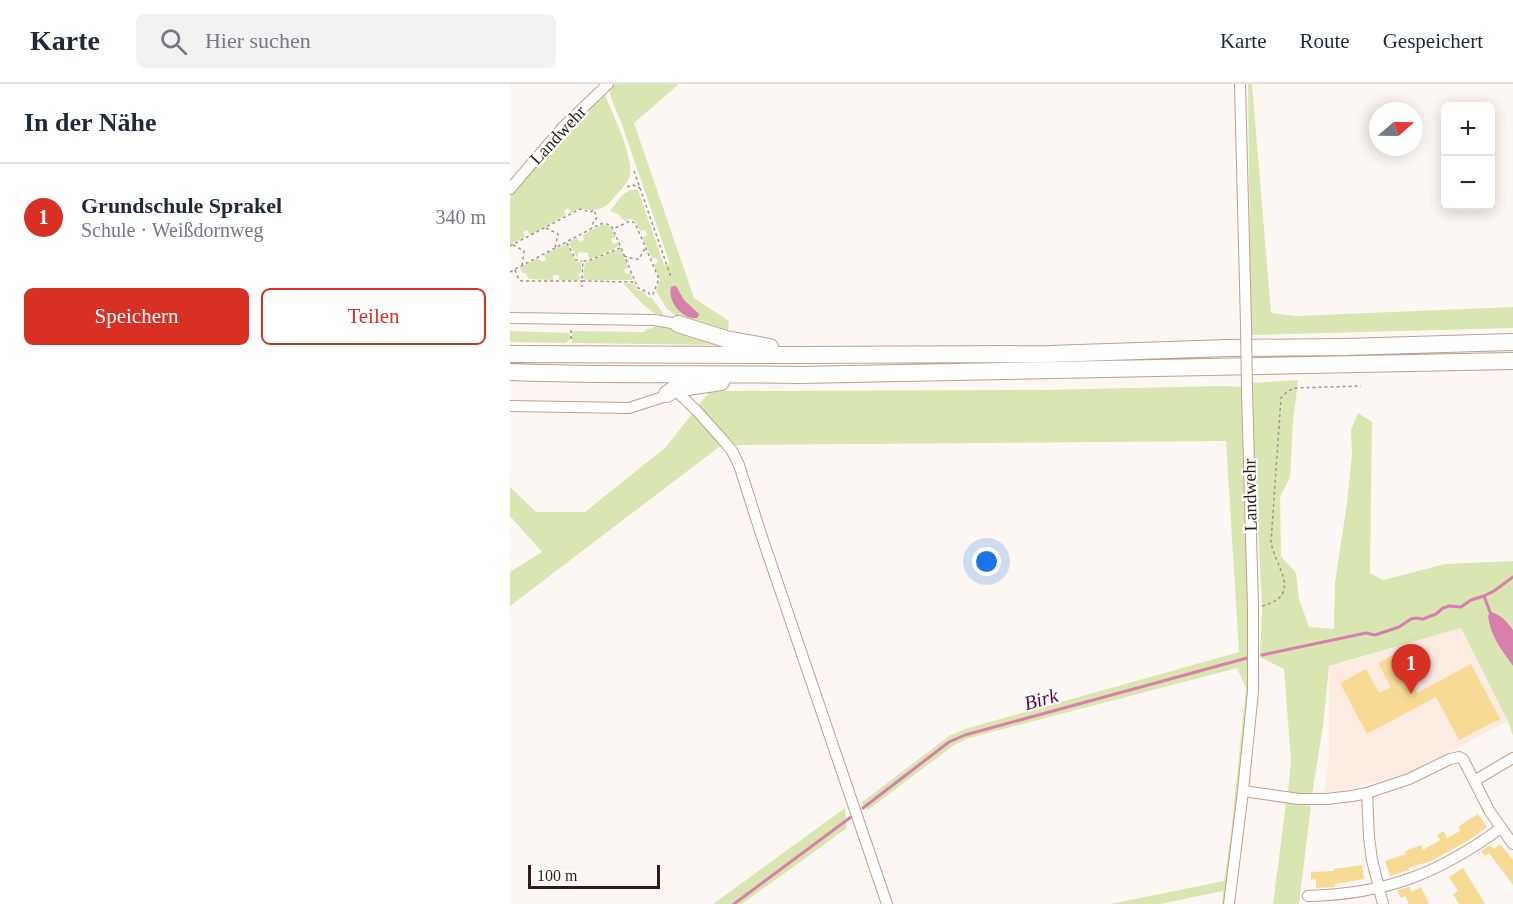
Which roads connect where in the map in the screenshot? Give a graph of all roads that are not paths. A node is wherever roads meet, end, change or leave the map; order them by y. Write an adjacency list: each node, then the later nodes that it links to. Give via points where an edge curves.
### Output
1 (608, 84): 3 (street, Landwehr, via 563,127)
2 (1240, 84): 16 (street, Landwehr, bridge, via 1253,607 1253,691)
3 (510, 189)
4 (510, 318): 5 (street, via 654,320)
5 (678, 324): 8 (highway)
6 (1513, 342): 8 (highway, via 1049,354)
7 (510, 354): 8 (highway)
8 (796, 355)
9 (1513, 362): 11 (highway)
10 (510, 372): 11 (highway)
11 (799, 375): 12 (highway, via 708,383)
12 (670, 391): 13 (street, via 629,408); 22 (street, via 696,410 732,451 739,465)
13 (510, 406)
14 (1513, 758): 15 (street)
15 (1474, 781): 17 (street, via 1462,759 1456,757); 18 (street)
16 (1243, 791): 17 (street, via 1299,800); 23 (street, Landwehr)
17 (1366, 793): 20 (street)
18 (1501, 828): 19 (street); 20 (street, via 1446,863)
19 (1513, 844)
20 (1378, 888): 21 (street); 24 (street)
21 (1308, 896)
22 (887, 904)
23 (1229, 904)
24 (1383, 904)

